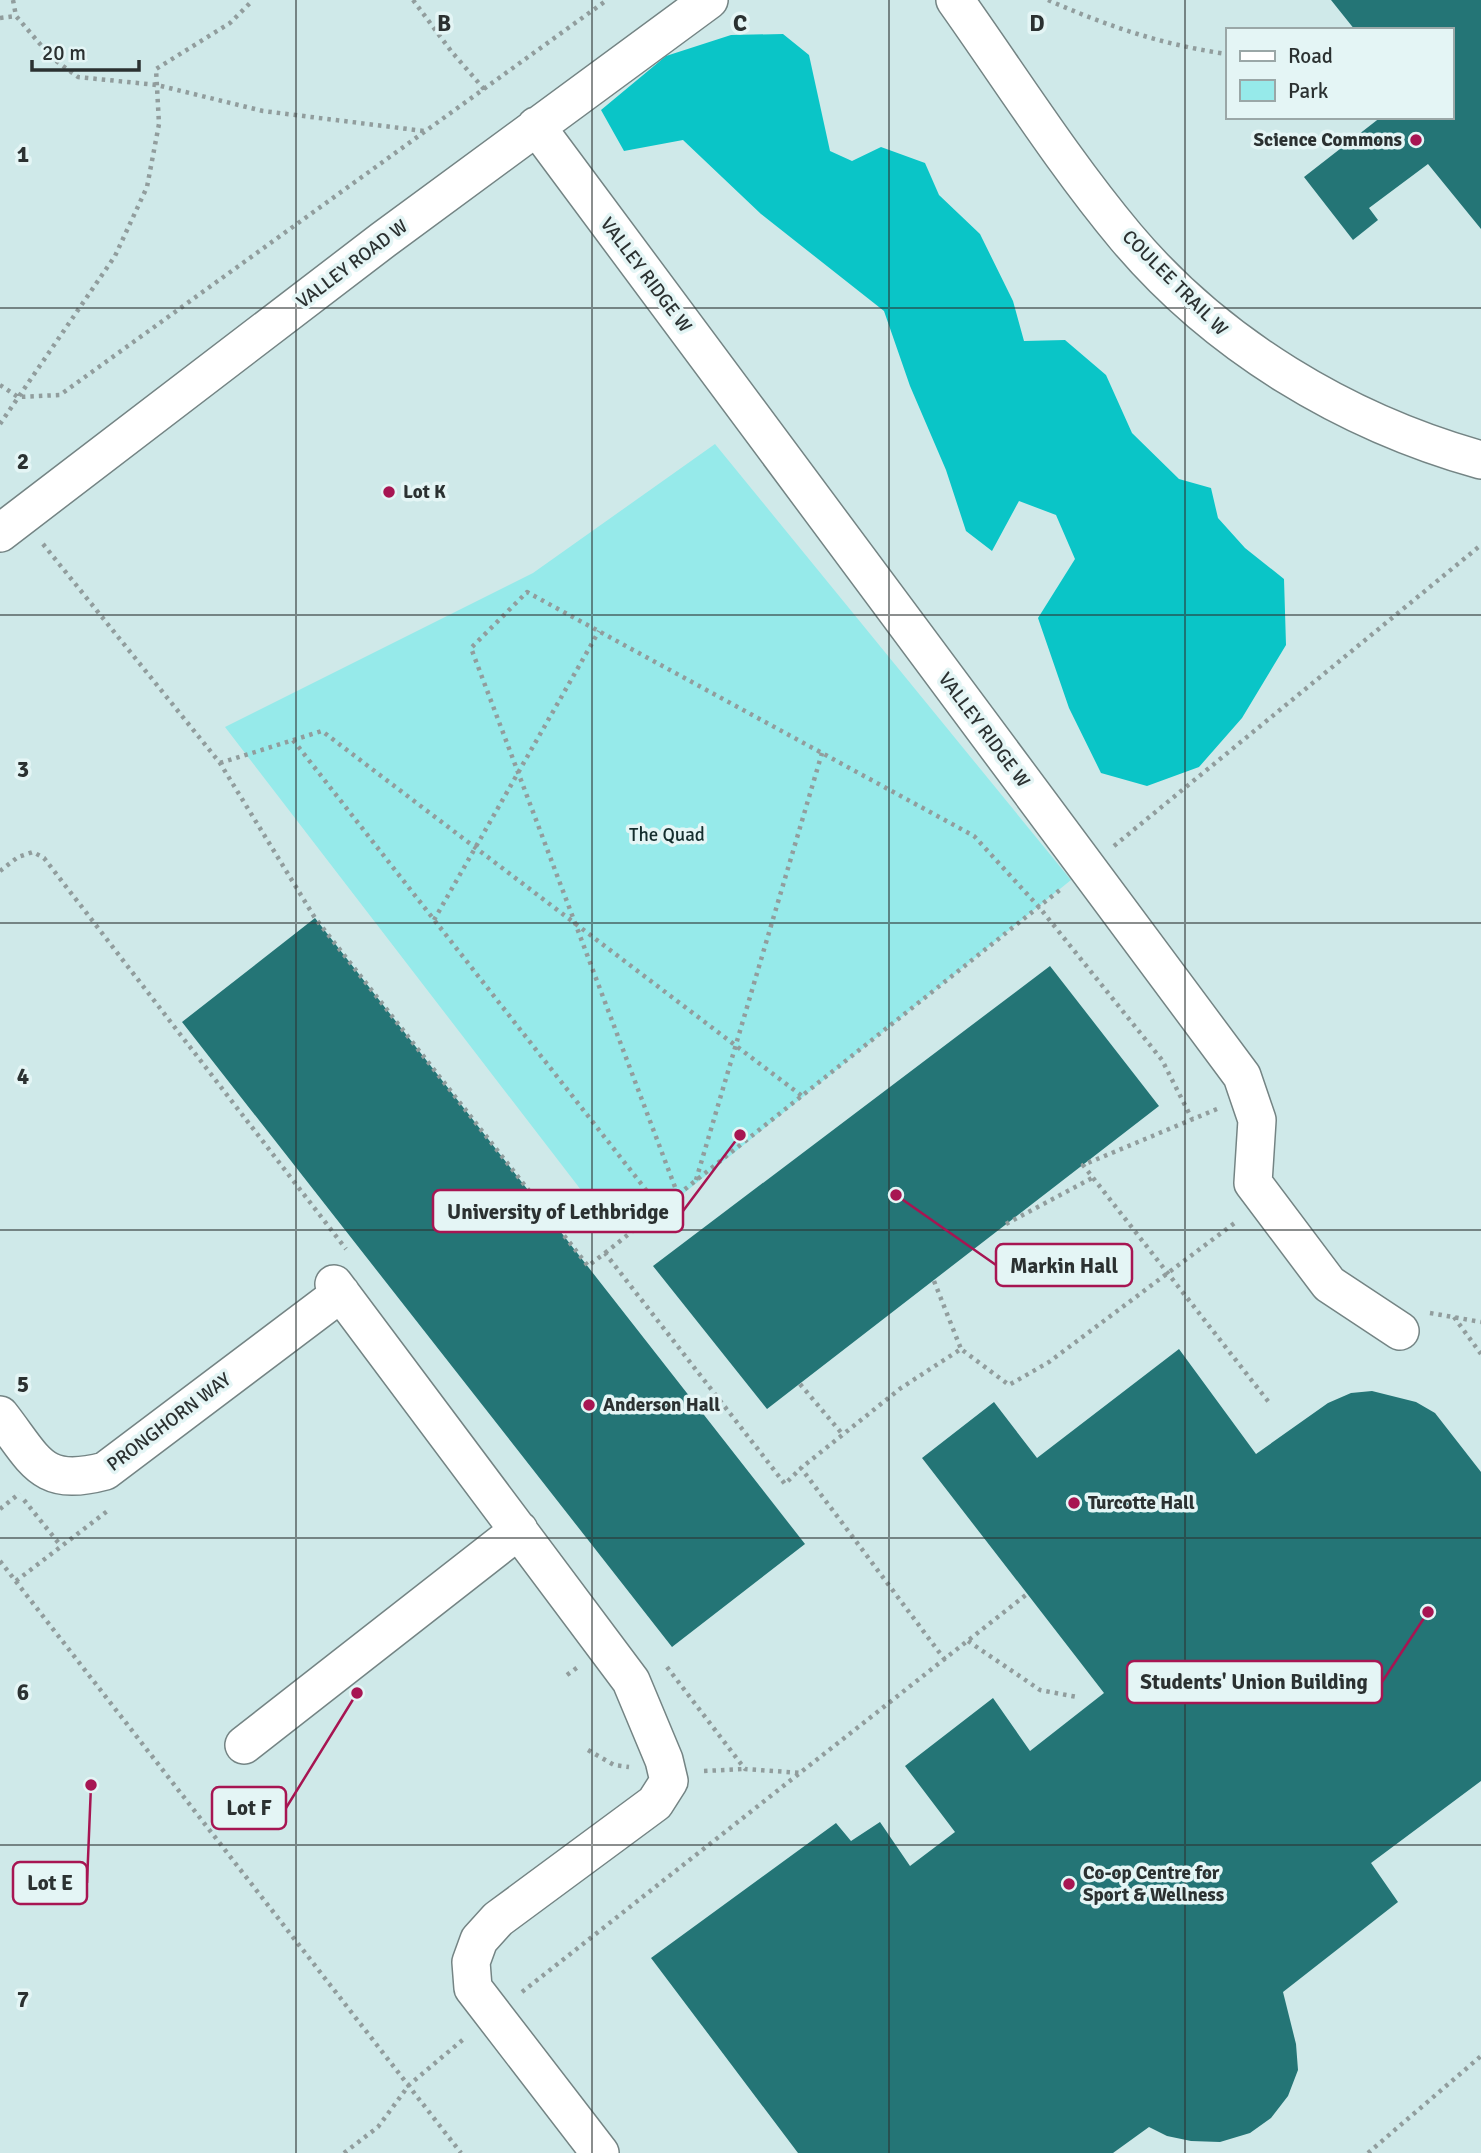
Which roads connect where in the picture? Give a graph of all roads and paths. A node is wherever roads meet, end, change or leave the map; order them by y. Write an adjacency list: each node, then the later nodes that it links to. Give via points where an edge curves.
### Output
1 (13, 0): 8 (path)
2 (253, 0): 11 (path, via 230,23 156,69)
3 (413, 0): 12 (path)
4 (607, 0): 12 (path)
5 (709, 0): 13 (street, VALLEY ROAD W)
6 (955, 0): 18 (street, COULEE TRAIL W, via 1127,239 1240,346 1363,415)
7 (1048, 0): 10 (path, via 1110,28 1177,47)
8 (16, 16): 9 (path); 11 (path, via 52,58 78,77)
9 (0, 18)
10 (1226, 54)
11 (157, 85): 14 (path, via 262,111); 16 (path, via 159,124 147,187 115,256)
12 (484, 89): 14 (path)
13 (536, 126): 19 (street, VALLEY ROAD W); 27 (street, VALLEY RIDGE W)
14 (425, 131): 16 (path, via 60,395)
15 (0, 385): 16 (path)
16 (18, 397): 17 (path)
17 (0, 424)
18 (1481, 460)
19 (10, 525): 24 (path)
20 (1481, 545): 27 (path)
21 (599, 631): 23 (path); 25 (path); 25 (path, via 527,592 471,648)
22 (293, 740): 24 (path); 26 (path, via 323,731); 29 (path)
23 (822, 753): 28 (path, via 974,836); 31 (path)
24 (220, 763): 41 (path, via 315,918 554,1223 588,1266)
25 (518, 773): 26 (path); 30 (path)
26 (475, 848): 29 (path); 30 (path)
27 (1088, 869): 28 (path); 33 (street, VALLEY RIDGE W, via 1242,1076)
28 (1039, 907): 32 (path); 34 (path, via 1162,1060)
29 (434, 920): 39 (path)
30 (575, 924): 31 (path); 37 (path)
31 (736, 1045): 32 (path); 36 (path)
32 (802, 1096): 36 (path)
33 (1249, 1096): 34 (path); 38 (street, VALLEY RIDGE W, via 1257,1120 1253,1183)
34 (1192, 1119): 35 (path, via 1083,1165)
35 (1092, 1178): 40 (path); 42 (path)
36 (696, 1181): 37 (path)
37 (678, 1195): 39 (path)
38 (1265, 1200): 42 (path); 46 (street, VALLEY RIDGE W, via 1329,1283)
39 (661, 1209): 41 (path)
40 (1006, 1224)
41 (605, 1253): 53 (path, via 785,1484)
42 (1167, 1274): 47 (path, via 1049,1362 1009,1385); 50 (path)
43 (934, 1280): 47 (path)
44 (1454, 1317): 45 (path); 46 (path, via 1417,1311); 48 (path)
45 (1481, 1322)
46 (1400, 1331)
47 (961, 1349): 52 (path, via 901,1388)
48 (1481, 1354)
49 (800, 1384): 52 (path)
50 (1271, 1405)
51 (0, 1415): 55 (street, PRONGHORN WAY, via 42,1468 63,1478 106,1471 338,1288)
52 (844, 1436): 53 (path)
53 (801, 1468): 60 (path)
54 (13, 1485): 56 (path)
55 (519, 1530): 62 (street); 63 (street, via 631,1681 669,1781 655,1803 498,1919 479,1940 471,1962 473,1988)
56 (61, 1546)
57 (0, 1561): 65 (path)
58 (1027, 1594): 59 (path)
59 (968, 1641): 60 (path); 61 (path, via 1040,1690)
60 (945, 1660): 63 (path)
61 (1077, 1697)
62 (244, 1745)
63 (492, 2015): 65 (path); 68 (street)
64 (1481, 2056): 69 (path)
65 (409, 2085): 66 (path, via 378,2127); 67 (path)
66 (344, 2153)
67 (461, 2153)
68 (600, 2153)
69 (1368, 2153)

